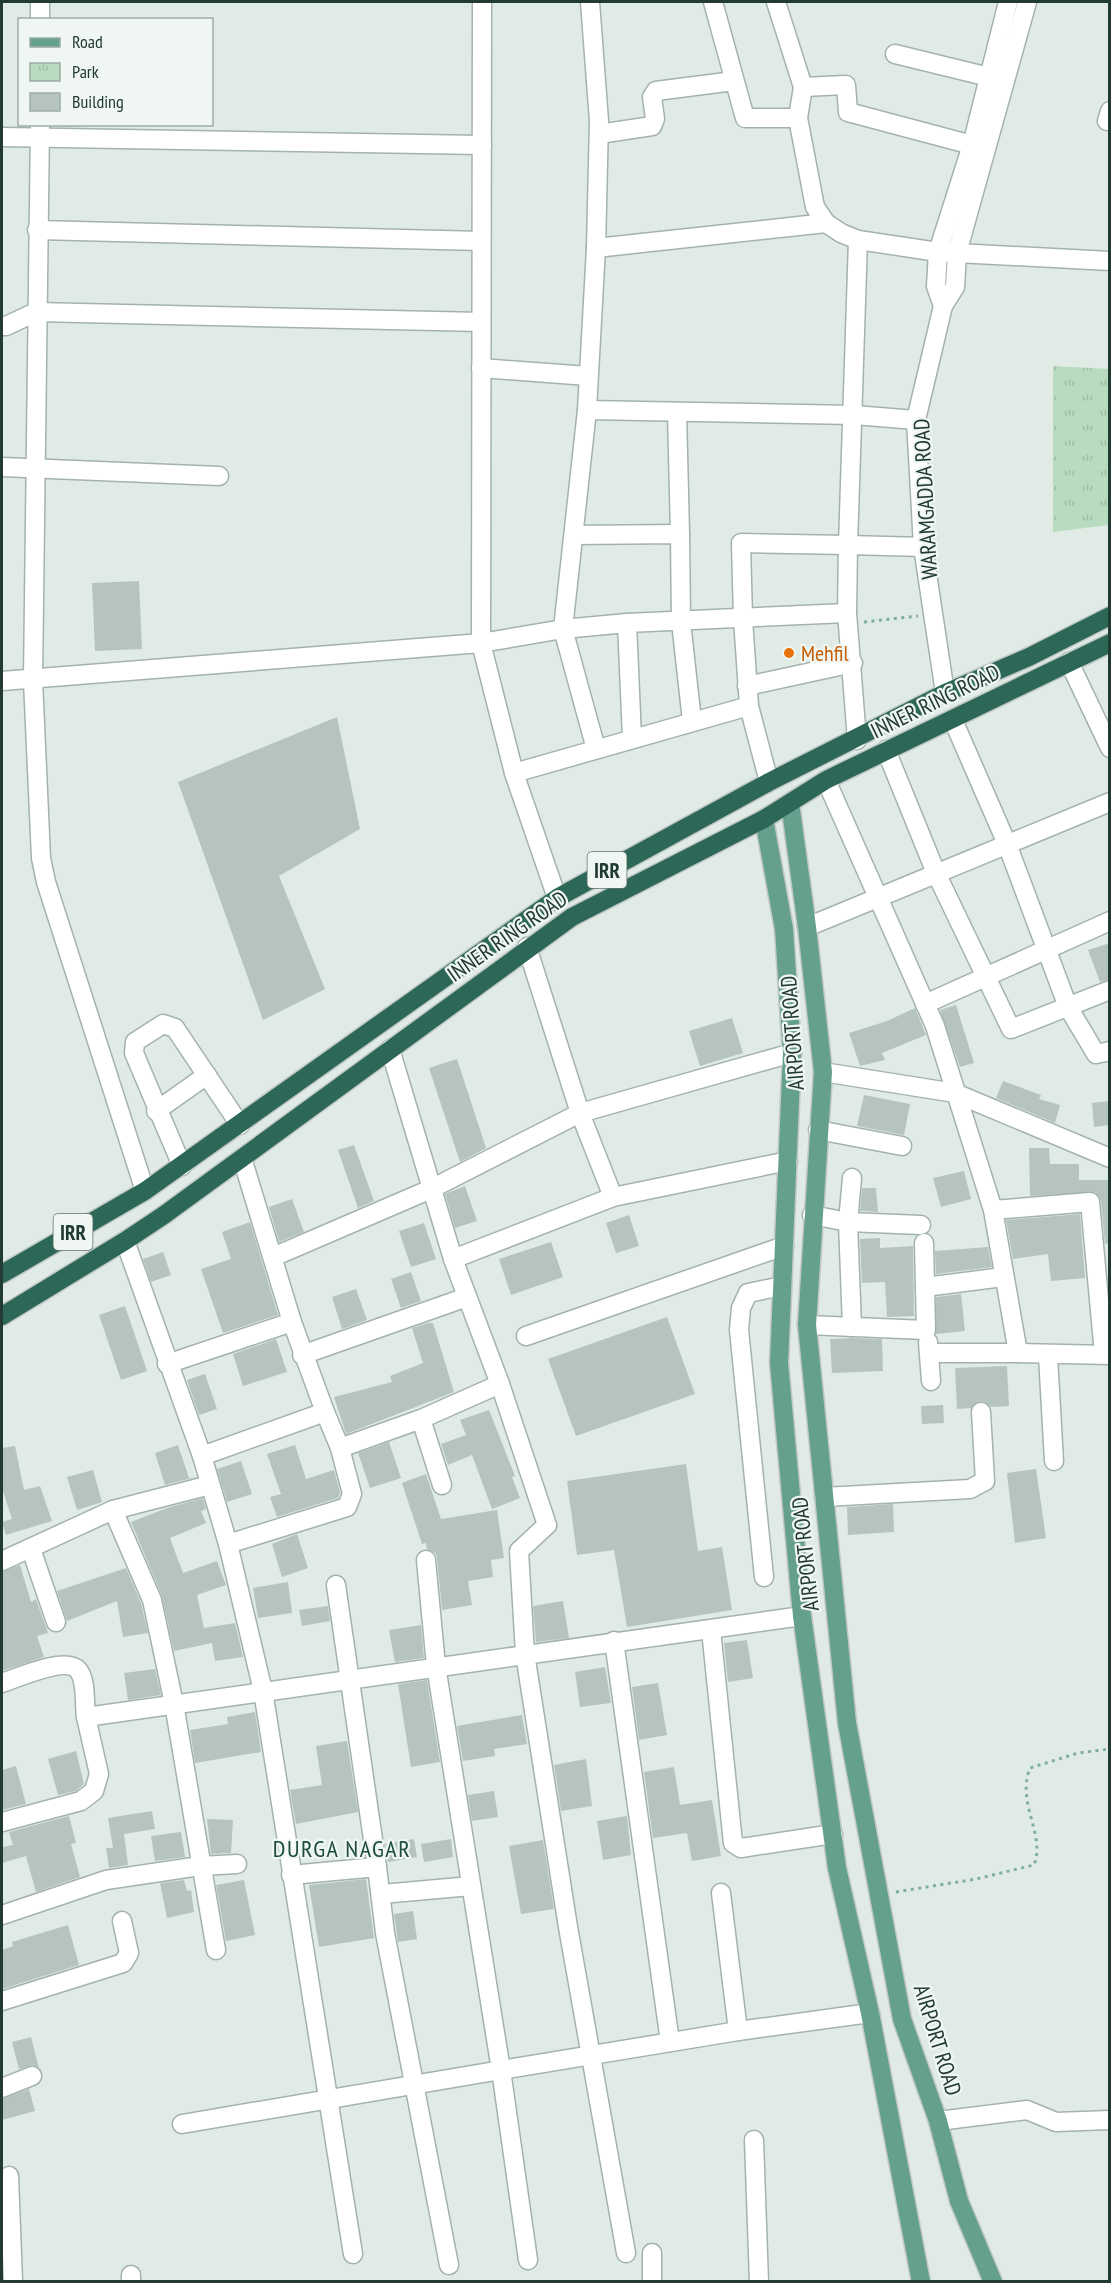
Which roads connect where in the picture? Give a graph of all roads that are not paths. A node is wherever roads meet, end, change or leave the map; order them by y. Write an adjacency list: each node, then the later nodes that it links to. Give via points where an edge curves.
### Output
1 (40, 2): 8 (street)
2 (482, 2): 18 (street)
3 (590, 2): 15 (street)
4 (713, 2): 11 (street)
5 (776, 2): 12 (street)
6 (1008, 2): 10 (street, WARAMGADDA ROAD)
7 (1027, 2): 25 (street, WARAMGADDA ROAD)
8 (40, 18)
9 (895, 54): 10 (street)
10 (989, 77): 17 (street, WARAMGADDA ROAD)
11 (734, 81): 13 (street, via 745,118); 15 (street, via 656,92 652,97 652,126)
12 (802, 87): 13 (street); 17 (street, via 846,85 848,112)
13 (798, 118): 19 (street, via 815,207)
14 (40, 131): 16 (street); 18 (street); 20 (street)
15 (599, 134): 23 (street)
16 (2, 137)
17 (972, 145): 24 (street, WARAMGADDA ROAD)
18 (482, 146): 22 (street)
19 (826, 223): 21 (street); 23 (street)
20 (37, 230): 22 (street); 28 (street)
21 (858, 240): 24 (street); 35 (street)
22 (481, 241): 29 (street)
23 (597, 248): 32 (street)
24 (938, 252): 25 (street); 27 (street, WARAMGADDA ROAD, via 936,286)
25 (957, 253): 26 (street); 27 (street, WARAMGADDA ROAD, via 955,287)
26 (1110, 261)
27 (943, 306): 36 (street, WARAMGADDA ROAD)
28 (36, 312): 29 (street); 30 (street); 38 (street)
29 (481, 321): 31 (street)
30 (2, 326)
31 (481, 368): 32 (street); 50 (street)
32 (588, 376): 33 (street)
33 (587, 410): 34 (street); 41 (street)
34 (677, 412): 35 (street); 40 (street)
35 (854, 415): 36 (street); 42 (street)
36 (916, 420): 43 (street, WARAMGADDA ROAD)
37 (2, 467): 38 (street)
38 (37, 467): 39 (street); 54 (street)
39 (219, 476)
40 (680, 534): 41 (street); 47 (street)
41 (574, 535): 49 (street)
42 (848, 545): 43 (street); 45 (street); 46 (street, via 741,543)
43 (923, 547): 57 (street, WARAMGADDA ROAD)
44 (1110, 616): 57 (highway, INNER RING ROAD / IRR)
45 (847, 618): 46 (street); 53 (street)
46 (742, 619): 47 (street); 56 (street)
47 (681, 622): 48 (street); 60 (street)
48 (627, 623): 49 (street); 61 (street)
49 (563, 629): 50 (street); 64 (street)
50 (481, 643): 54 (street); 66 (street)
51 (1110, 643): 52 (highway, INNER RING ROAD / IRR)
52 (1069, 662): 59 (highway, INNER RING ROAD / IRR); 63 (street)
53 (853, 663): 56 (street); 62 (street)
54 (33, 680): 55 (street); 101 (street, via 42,866)
55 (2, 681)
56 (747, 687): 58 (street)
57 (945, 693): 62 (highway, INNER RING ROAD / IRR)
58 (749, 706): 60 (street); 68 (street)
59 (953, 720): 65 (highway, INNER RING ROAD / IRR); 72 (street)
60 (692, 721): 61 (street)
61 (632, 738): 64 (street)
62 (857, 740): 68 (highway, INNER RING ROAD / IRR)
63 (1110, 747)
64 (596, 750): 66 (street)
65 (886, 750): 67 (highway, INNER RING ROAD / IRR); 73 (street)
66 (514, 773): 75 (street)
67 (826, 780): 70 (highway, INNER RING ROAD / IRR); 74 (street)
68 (769, 782): 75 (highway, INNER RING ROAD / IRR)
69 (1110, 802): 72 (street)
70 (790, 803): 71 (highway, INNER RING ROAD / IRR); 77 (main road, AIRPORT ROAD)
71 (764, 819): 78 (highway, INNER RING ROAD / IRR, via 572,917); 86 (main road, AIRPORT ROAD, via 784,929)
72 (1007, 844): 73 (street); 79 (street)
73 (936, 873): 74 (street); 80 (street)
74 (878, 897): 77 (street); 82 (street)
75 (557, 898): 92 (highway, INNER RING ROAD / IRR)
76 (1110, 921): 79 (street)
77 (807, 927): 87 (main road, AIRPORT ROAD)
78 (527, 947): 84 (highway, INNER RING ROAD / IRR); 91 (street)
79 (1046, 949): 80 (street); 83 (street)
80 (986, 976): 82 (street); 83 (street, via 1011,1029)
81 (1110, 990): 83 (street)
82 (925, 1004): 89 (street)
83 (1068, 1007): 85 (street, via 1096,1054)
84 (390, 1049): 95 (highway, INNER RING ROAD / IRR); 100 (street)
85 (1110, 1051)
86 (792, 1053): 91 (street); 97 (main road, AIRPORT ROAD)
87 (823, 1072): 89 (street); 93 (main road, AIRPORT ROAD)
88 (207, 1075): 90 (street); 90 (street, via 175,1028 163,1024 135,1042 134,1053); 92 (street)
89 (955, 1093): 96 (street); 103 (street)
90 (156, 1111): 98 (street)
91 (580, 1113): 100 (street); 102 (street)
92 (240, 1125): 98 (highway, INNER RING ROAD / IRR)
93 (818, 1131): 94 (street); 104 (main road, AIRPORT ROAD)
94 (902, 1146)
95 (242, 1158): 106 (highway, INNER RING ROAD / IRR); 108 (street)
96 (1110, 1158)
97 (788, 1161): 102 (street); 107 (main road, AIRPORT ROAD)
98 (182, 1166): 101 (highway, INNER RING ROAD / IRR)
99 (852, 1178): 105 (street)
100 (431, 1189): 108 (street); 109 (street)
101 (145, 1191): 110 (highway, INNER RING ROAD / IRR)
102 (613, 1197): 109 (street)
103 (993, 1210): 111 (street); 124 (street, via 1090,1202)
104 (812, 1215): 105 (street); 117 (main road, AIRPORT ROAD)
105 (848, 1222): 113 (street, via 922,1234); 118 (street)
106 (125, 1241): 115 (highway, INNER RING ROAD / IRR); 126 (street)
107 (784, 1246): 112 (main road, AIRPORT ROAD); 120 (street)
108 (273, 1257): 116 (street)
109 (453, 1259): 114 (street)
110 (2, 1274)
111 (1003, 1277): 113 (street); 122 (street)
112 (782, 1286): 143 (street, via 748,1293 741,1308 739,1330); 146 (main road, AIRPORT ROAD, via 779,1363)
113 (925, 1287): 119 (street)
114 (467, 1297): 123 (street); 128 (street)
115 (2, 1316)
116 (292, 1322): 123 (street); 126 (street)
117 (807, 1324): 118 (street); 137 (main road, AIRPORT ROAD)
118 (852, 1327): 119 (street)
119 (926, 1330): 121 (street)
120 (526, 1336)
121 (931, 1353): 122 (street); 127 (street)
122 (1018, 1353): 125 (street)
123 (302, 1355): 129 (street)
124 (1107, 1355): 125 (street)
125 (1048, 1356): 134 (street)
126 (167, 1364): 133 (street)
127 (931, 1382)
128 (500, 1384): 131 (street); 150 (street, via 547,1525 519,1551)
129 (325, 1412): 132 (street); 133 (street)
130 (981, 1412): 137 (street, via 985,1481 970,1489)
131 (421, 1419): 132 (street); 136 (street)
132 (340, 1448): 139 (street, via 352,1494 347,1507)
133 (202, 1456): 135 (street)
134 (1054, 1461)
135 (210, 1485): 138 (street); 139 (street)
136 (442, 1485)
137 (824, 1497): 145 (main road, AIRPORT ROAD)
138 (113, 1510): 140 (street); 155 (street, via 153,1600)
139 (228, 1544): 154 (street)
140 (31, 1550): 142 (street); 147 (street)
141 (426, 1560): 151 (street)
142 (2, 1561)
143 (764, 1577)
144 (336, 1585): 152 (street)
145 (835, 1612): 146 (main road); 180 (main road, AIRPORT ROAD, via 847,1723 902,2019)
146 (802, 1616): 148 (street); 158 (main road, AIRPORT ROAD)
147 (56, 1622)
148 (711, 1630): 149 (street); 158 (street, via 733,1843 741,1848)
149 (614, 1641): 150 (street); 172 (street)
150 (525, 1654): 151 (street); 173 (street)
151 (436, 1666): 152 (street); 163 (street)
152 (352, 1680): 154 (street); 161 (street)
153 (2, 1683): 156 (street, via 50,1667 72,1666 82,1677)
154 (263, 1691): 155 (street); 162 (street)
155 (174, 1704): 156 (street); 160 (street)
156 (86, 1717): 157 (street, via 99,1774 94,1791 81,1801)
157 (2, 1822)
158 (833, 1834): 170 (main road, AIRPORT ROAD)
159 (237, 1864): 160 (street)
160 (200, 1866): 166 (street, via 106,1880); 168 (street)
161 (377, 1867): 162 (street); 165 (street)
162 (291, 1875): 178 (street)
163 (471, 1886): 165 (street); 174 (street)
164 (722, 1893): 171 (street)
165 (382, 1894): 176 (street, via 385,1933)
166 (2, 1915)
167 (122, 1921): 169 (street, via 129,1953 123,1963)
168 (216, 1950)
169 (2, 2001)
170 (870, 2013): 171 (street); 192 (main road, AIRPORT ROAD)
171 (738, 2031): 172 (street)
172 (670, 2042): 173 (street)
173 (592, 2057): 174 (street); 184 (street)
174 (501, 2070): 176 (street); 187 (street)
175 (32, 2076): 177 (street)
176 (414, 2085): 178 (street); 188 (street)
177 (2, 2088)
178 (329, 2099): 181 (street); 186 (street)
179 (1110, 2120): 180 (street, via 1056,2122 1020,2110)
180 (938, 2121): 193 (main road, AIRPORT ROAD, via 959,2201)
181 (182, 2124)
182 (754, 2140): 191 (street)
183 (9, 2176): 189 (street)
184 (627, 2253)
185 (652, 2253): 190 (street)
186 (353, 2254)
187 (528, 2260)
188 (448, 2265)
189 (13, 2282)
190 (652, 2282)
191 (759, 2282)
192 (921, 2282)
193 (993, 2282)

